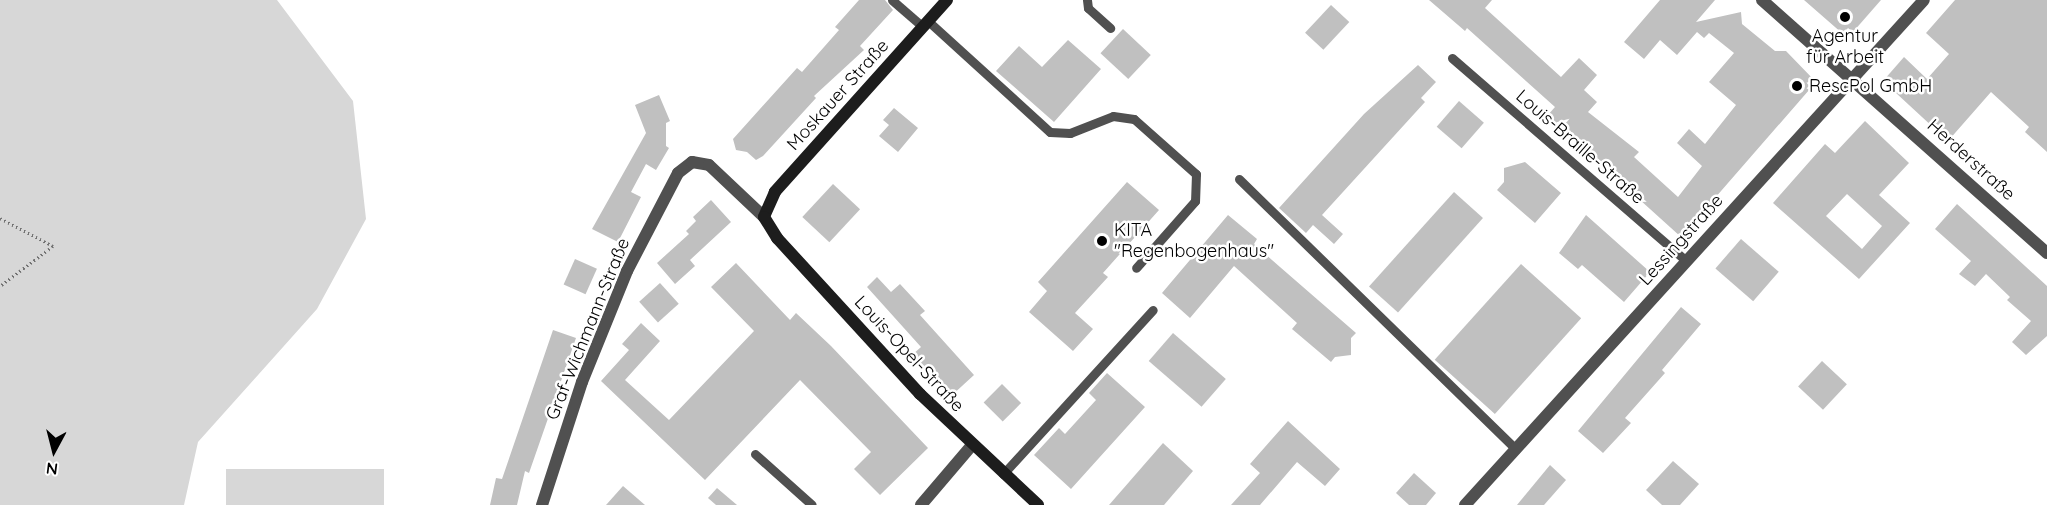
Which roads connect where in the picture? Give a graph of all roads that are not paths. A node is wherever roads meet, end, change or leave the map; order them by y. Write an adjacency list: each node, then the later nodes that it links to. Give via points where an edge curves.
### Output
1 (892, 0): 6 (lane)
2 (947, 0): 6 (main road, Moskauer Straße)
3 (1087, 0): 7 (lane, via 1088,8)
4 (1762, 0): 9 (street, Herderstraße)
5 (1923, 0): 9 (street, Lessingstraße)
6 (925, 24): 11 (main road, Moskauer Straße, via 775,192); 14 (lane, via 1050,132 1070,133 1113,116 1134,119 1196,174 1196,201)
7 (1110, 28)
8 (1452, 58): 13 (lane, Louis-Braille-Straße)
9 (1852, 79): 12 (street, Herderstraße); 13 (street, Lessingstraße)
10 (1239, 179): 17 (lane)
11 (764, 217): 16 (main road, Louis-Opel-Straße, via 785,247); 20 (street, Graf-Wichmann-Straße, via 709,165 692,162 678,173 627,271 582,381)
12 (2047, 253)
13 (1686, 261): 17 (street, Lessingstraße)
14 (1136, 268)
15 (1153, 310): 19 (lane)
16 (972, 445): 19 (main road, Louis-Opel-Straße); 22 (street)
17 (1516, 448): 24 (street, Lessingstraße)
18 (755, 454): 21 (lane)
19 (1003, 474): 23 (main road, Louis-Opel-Straße)
20 (542, 505)
21 (812, 505)
22 (921, 505)
23 (1038, 505)
24 (1465, 505)

